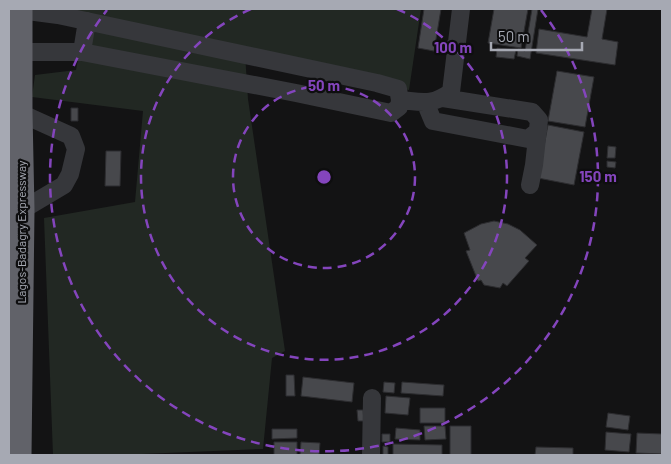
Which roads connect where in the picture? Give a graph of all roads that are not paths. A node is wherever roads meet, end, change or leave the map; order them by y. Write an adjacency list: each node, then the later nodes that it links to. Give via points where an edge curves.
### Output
1 (461, 9): 7 (street, via 451,92)
2 (20, 10): 3 (street); 4 (highway, Lagos-Badagry Expressway)
3 (87, 21): 5 (street); 6 (street, via 377,83 398,90)
4 (21, 52): 5 (street); 8 (highway, Lagos-Badagry Expressway)
5 (82, 52): 6 (street, via 390,113 399,107)
6 (400, 100): 7 (street)
7 (435, 100): 9 (street, via 532,112 540,120); 9 (street, via 428,109 433,121 528,139)
8 (20, 113): 11 (highway, Lagos-Badagry Expressway); 11 (street, via 71,136 76,149 64,185)
9 (538, 131): 10 (street)
10 (530, 185)
11 (22, 210): 13 (highway, Lagos-Badagry Expressway)
12 (372, 398): 14 (street)
13 (19, 455)
14 (371, 455)

